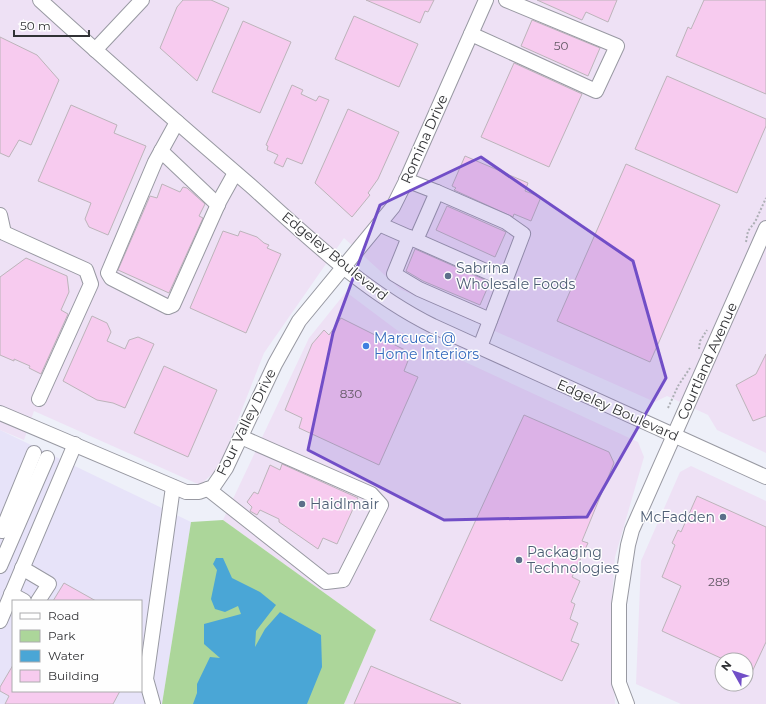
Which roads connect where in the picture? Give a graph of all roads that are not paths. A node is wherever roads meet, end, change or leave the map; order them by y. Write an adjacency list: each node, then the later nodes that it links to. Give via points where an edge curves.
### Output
1 (40, 0): 6 (street, Edgeley Boulevard)
2 (142, 0): 6 (street)
3 (486, 0): 5 (street, Romina Drive)
4 (506, 0): 5 (street, via 617,46 596,91)
5 (471, 34): 10 (street, Romina Drive)
6 (95, 50): 7 (street, Edgeley Boulevard)
7 (178, 122): 8 (street); 9 (street, Edgeley Boulevard)
8 (161, 152): 12 (street); 12 (street, via 108,273 111,278 168,307 173,305)
9 (236, 173): 12 (street); 17 (street, Edgeley Boulevard)
10 (406, 180): 11 (street); 14 (street, Romina Drive, via 393,207)
11 (437, 192): 16 (street); 18 (street, via 506,222 523,234)
12 (218, 205)
13 (0, 215): 21 (street, via 4,233 86,270 91,284)
14 (379, 224): 16 (street); 17 (street, Romina Drive)
15 (765, 235): 23 (street, Courtland Avenue)
16 (412, 239): 18 (street); 19 (street, via 394,274 419,289)
17 (344, 267): 20 (street, Edgeley Boulevard, via 403,311); 24 (street, Four Valley Drive, via 299,321 275,364)
18 (506, 280): 19 (street)
19 (490, 320): 20 (street)
20 (480, 347): 23 (street, Edgeley Boulevard)
21 (39, 399)
22 (0, 413): 25 (street, Four Valley Drive)
23 (673, 435): 27 (street, Edgeley Boulevard); 39 (street, Courtland Avenue, via 628,545 619,604 619,683)
24 (241, 437): 29 (street, Four Valley Drive, via 226,468 213,487); 29 (street, via 371,494 381,505 343,580 326,582)
25 (76, 444): 28 (street, Four Valley Drive); 31 (street)
26 (40, 456): 30 (street)
27 (766, 477)
28 (173, 487): 29 (street, Four Valley Drive, via 186,492); 38 (street, via 146,679)
29 (208, 489)
30 (5, 534): 31 (street); 32 (street)
31 (32, 545): 33 (street)
32 (0, 566)
33 (22, 568): 34 (street); 36 (street, via 49,584)
34 (11, 594): 35 (street); 37 (street)
35 (22, 600)
36 (39, 600)
37 (0, 621)
38 (153, 704)
39 (627, 704)

